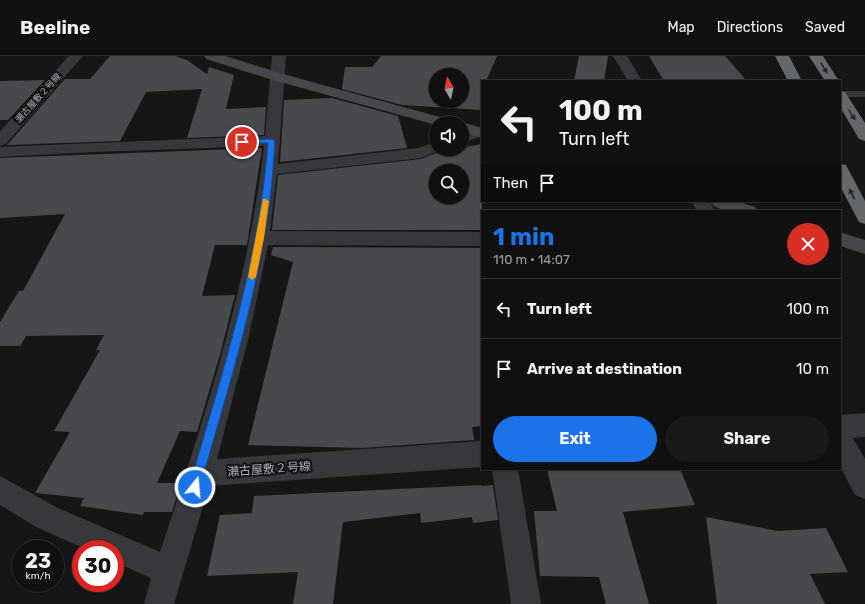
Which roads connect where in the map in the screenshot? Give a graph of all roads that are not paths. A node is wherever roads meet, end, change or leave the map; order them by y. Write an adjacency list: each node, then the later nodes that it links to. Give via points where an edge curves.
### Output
1 (76, 56): 19 (street, 瀬古屋敷２号線)
2 (212, 56): 7 (street)
3 (279, 56): 7 (street)
4 (620, 56): 8 (street)
5 (782, 56): 9 (highway)
6 (816, 56): 10 (highway, one-way to 10)
7 (278, 77): 14 (street); 20 (street)
8 (634, 80)
9 (794, 80)
10 (831, 80)
11 (865, 94): 12 (lane)
12 (841, 95)
13 (841, 97): 18 (highway, one-way to 18)
14 (429, 118)
15 (469, 129): 16 (street)
16 (481, 132): 17 (street)
17 (469, 136)
18 (865, 136)
19 (0, 141)
20 (272, 141): 22 (street); 23 (street)
21 (429, 150): 23 (street, via 421,153)
22 (0, 152)
23 (270, 170): 28 (street)
24 (841, 171): 27 (highway, one-way to 24)
25 (721, 202): 26 (street)
26 (746, 210)
27 (865, 218)
28 (260, 238): 29 (street); 37 (street, via 243,316)
29 (481, 239)
30 (841, 239): 31 (street)
31 (865, 247)
32 (865, 425): 33 (street)
33 (841, 427)
34 (841, 442): 38 (street)
35 (481, 454): 37 (street, 瀬古屋敷２号線)
36 (505, 470): 42 (street)
37 (199, 473): 40 (street)
38 (865, 485)
39 (0, 490): 40 (street, via 48,518)
40 (168, 570): 41 (street)
41 (159, 604)
42 (526, 604)

